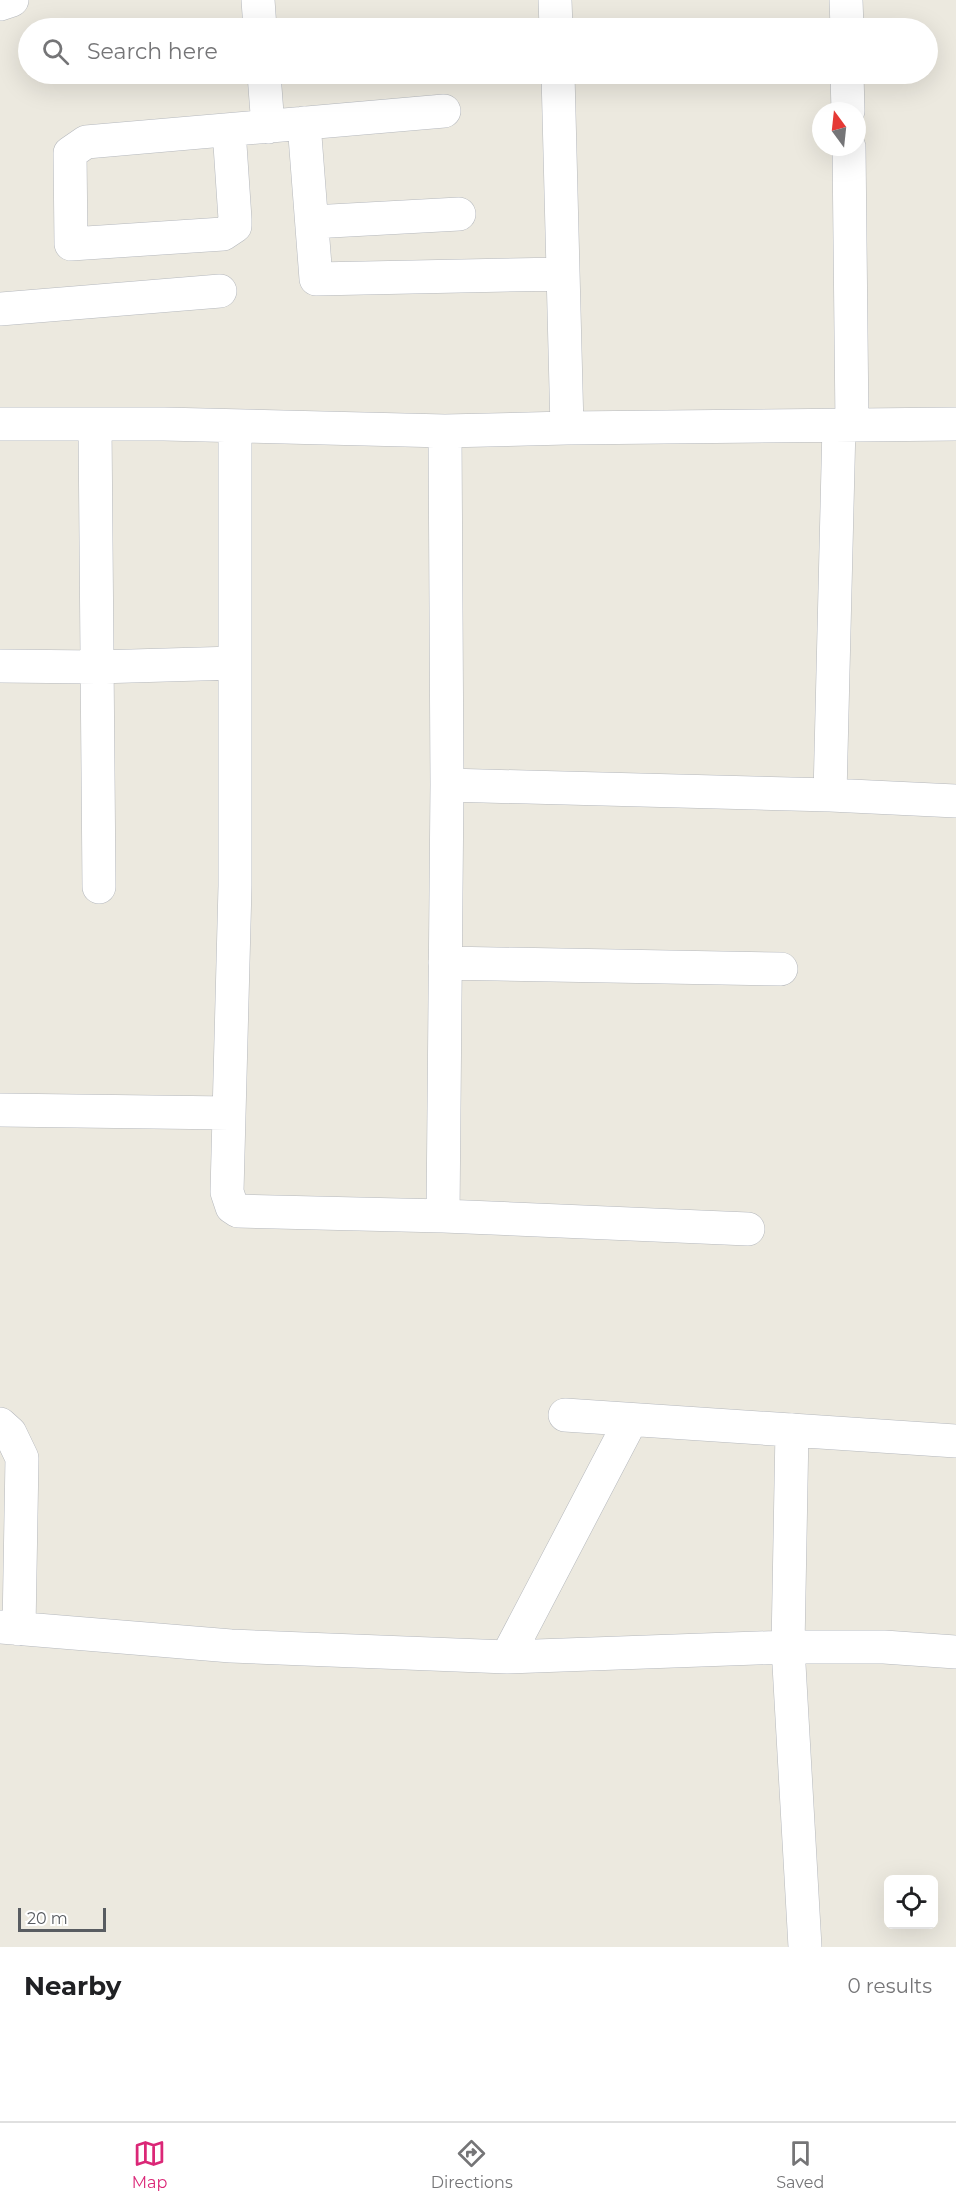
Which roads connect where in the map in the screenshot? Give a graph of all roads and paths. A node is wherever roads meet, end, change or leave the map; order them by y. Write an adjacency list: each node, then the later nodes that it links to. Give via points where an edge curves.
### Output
1 (12, 0): 5 (street)
2 (258, 0): 6 (street)
3 (555, 0): 7 (street)
4 (846, 0): 8 (street)
5 (0, 4)
6 (259, 18)
7 (556, 18)
8 (847, 18)
9 (265, 84): 15 (street)
10 (558, 84): 20 (street)
11 (848, 84): 12 (street)
12 (848, 102)
13 (444, 111): 14 (street)
14 (304, 123): 15 (street); 19 (street)
15 (268, 127): 16 (street)
16 (229, 130): 16 (street, via 86,142 70,153 71,244 223,234 231,230 235,226)
17 (849, 156): 26 (street)
18 (459, 214): 19 (street)
19 (312, 222): 20 (street, via 316,279)
20 (563, 274): 28 (street)
21 (220, 291): 22 (street)
22 (0, 309)
23 (0, 424): 24 (street)
24 (95, 424): 27 (street); 32 (street)
25 (956, 424): 26 (street)
26 (846, 425): 28 (street); 34 (street)
27 (235, 427): 29 (street); 30 (street)
28 (567, 428): 29 (street)
29 (445, 431): 33 (street)
30 (235, 663): 32 (street); 40 (street)
31 (0, 666): 32 (street)
32 (97, 666): 36 (street)
33 (447, 785): 34 (street); 37 (street)
34 (830, 795): 35 (street)
35 (956, 801)
36 (99, 887)
37 (446, 963): 38 (street); 41 (street)
38 (781, 969)
39 (0, 1110): 40 (street)
40 (229, 1113): 41 (street, via 227,1192 238,1211)
41 (443, 1216): 42 (street)
42 (748, 1229)
43 (565, 1415): 44 (street)
44 (630, 1420): 46 (street); 51 (street)
45 (0, 1424): 48 (street, via 10,1433 22,1458)
46 (792, 1430): 47 (street); 49 (street)
47 (956, 1442)
48 (9, 1628): 51 (street, via 231,1647)
49 (788, 1647): 50 (street); 51 (street); 52 (street)
50 (956, 1652)
51 (507, 1657)
52 (805, 1947)

